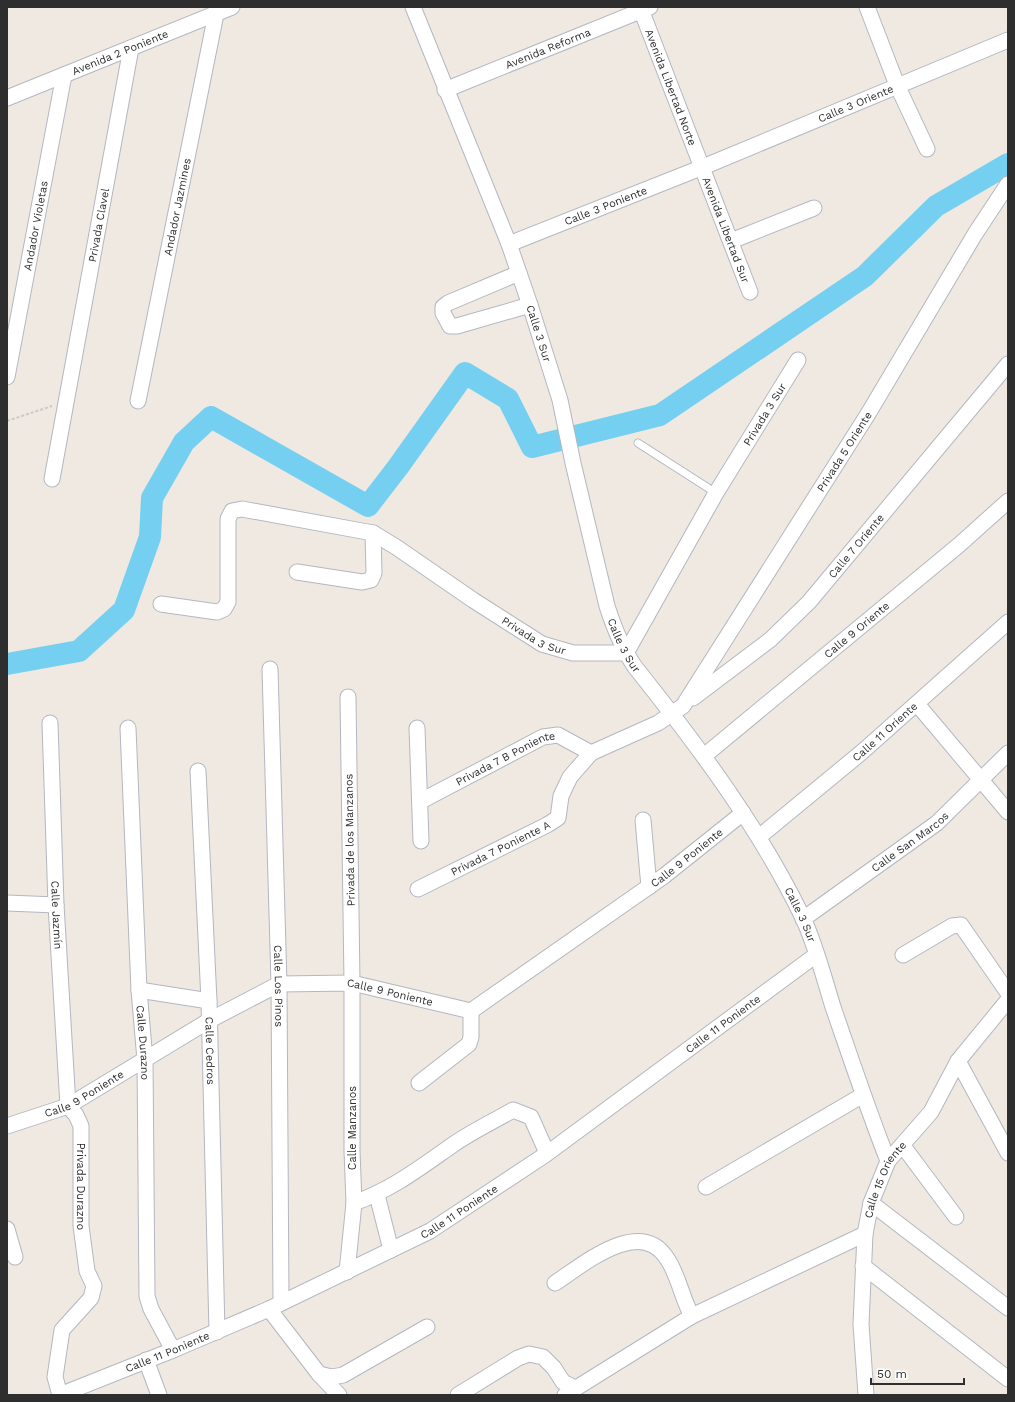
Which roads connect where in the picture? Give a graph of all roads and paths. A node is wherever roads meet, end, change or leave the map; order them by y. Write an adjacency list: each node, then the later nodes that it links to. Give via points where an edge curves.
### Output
1 (232, 7): 5 (street, Avenida 2 Poniente)
2 (413, 7): 10 (street, Calle 3 Sur)
3 (867, 7): 9 (street)
4 (644, 8): 10 (street, Avenida Reforma); 13 (street, Avenida Libertad Norte)
5 (216, 14): 7 (street, Avenida 2 Poniente); 24 (street, Andador Jazmines)
6 (1008, 40): 9 (street, Calle 3 Oriente)
7 (131, 48): 8 (street, Avenida 2 Poniente); 25 (street, Privada Clavel)
8 (64, 75): 11 (street, Avenida 2 Poniente); 23 (street, Andador Violetas)
9 (897, 85): 12 (street); 13 (street, Calle 3 Oriente)
10 (445, 90): 17 (street, Calle 3 Sur)
11 (7, 98)
12 (927, 149)
13 (703, 167): 16 (street, Avenida Libertad Sur); 17 (street, Calle 3 Poniente)
14 (1008, 184): 39 (street, Privada 5 Oriente, via 975,234 868,414)
15 (814, 208): 16 (street)
16 (731, 241): 19 (street, Avenida Libertad Sur)
17 (509, 244): 18 (street, Calle 3 Sur)
18 (519, 273): 20 (street, Calle 3 Sur); 20 (street, via 448,303 443,307 443,313 450,326 457,326)
19 (750, 292)
20 (530, 305): 35 (street, Calle 3 Sur, via 560,400 607,606)
21 (798, 360): 29 (street, Privada 3 Sur)
22 (1008, 364): 39 (street, Calle 7 Oriente, via 809,602 771,639)
23 (7, 377)
24 (138, 401)
25 (66, 402): 26 (path); 28 (street, Privada Clavel)
26 (7, 421)
27 (638, 443): 29 (lane)
28 (52, 479)
29 (716, 493): 35 (street, Privada 3 Sur)
30 (1008, 501): 45 (street, Calle 9 Oriente, via 960,545)
31 (374, 533): 32 (street, via 374,573 371,580 362,582); 33 (street, Privada 3 Sur, via 242,509 232,511 228,519 228,602 224,609 217,612); 35 (street, Privada 3 Sur, via 542,644 573,653)
32 (297, 572)
33 (161, 604)
34 (1008, 622): 38 (street, Calle 11 Oriente)
35 (626, 653): 39 (street, Calle 3 Sur, via 634,667)
36 (270, 669): 62 (street, Calle Los Pinos)
37 (348, 697): 61 (street, Privada de los Manzanos)
38 (917, 704): 47 (street); 52 (street, Calle 11 Oriente)
39 (677, 710): 43 (street, Calle 7 Oriente, via 658,723); 45 (street, Calle 3 Sur)
40 (50, 723): 57 (street, Calle Jazmín)
41 (128, 728): 63 (street, Calle Durazno)
42 (417, 728): 48 (street)
43 (591, 754): 48 (street, Privada 7 B Poniente, via 558,736 543,737); 55 (street, Privada 7 Poniente A, via 570,777 561,796 558,818 547,826)
44 (1008, 754): 47 (street, Calle San Marcos)
45 (704, 756): 50 (street, Calle 3 Sur)
46 (198, 771): 65 (street, Calle Cedros)
47 (980, 780): 49 (street); 58 (street, Calle San Marcos, via 937,823)
48 (421, 801): 53 (street)
49 (1008, 812)
50 (743, 813): 52 (street, Calle 3 Sur); 54 (street, Calle 9 Poniente)
51 (643, 820): 54 (street)
52 (759, 837): 58 (street, Calle 3 Sur)
53 (421, 841)
54 (649, 887): 67 (street, Calle 9 Poniente)
55 (418, 889)
56 (7, 903): 57 (street)
57 (56, 905): 73 (street, Calle Jazmín)
58 (803, 919): 59 (street, Calle 3 Sur)
59 (816, 955): 72 (street, Calle 3 Sur); 76 (street, Calle 11 Poniente)
60 (903, 955): 64 (street, via 952,926 960,925)
61 (352, 983): 62 (street, Calle 9 Poniente); 67 (street, Calle 9 Poniente); 81 (street, Calle Manzanos)
62 (279, 984): 68 (street, Calle 9 Poniente); 91 (street, Calle Los Pinos)
63 (139, 990): 65 (street); 69 (street, Calle Durazno)
64 (1008, 993)
65 (209, 1000): 68 (street, Calle Cedros)
66 (1008, 1000): 70 (street, Calle 15 Oriente)
67 (471, 1011): 71 (street, via 472,1037 469,1044)
68 (210, 1020): 69 (street, Calle 9 Poniente); 95 (street, Calle Cedros)
69 (145, 1060): 73 (street, Calle 9 Poniente); 96 (street, Calle Durazno, via 147,1296 151,1309)
70 (958, 1061): 75 (street, Calle 15 Oriente, via 931,1112); 77 (street)
71 (419, 1083)
72 (863, 1095): 78 (street, Calle 3 Sur); 79 (street)
73 (68, 1106): 74 (street, Calle 9 Poniente); 101 (street, Privada Durazno, via 81,1126 82,1226 87,1271 94,1286 91,1298 62,1330 55,1377)
74 (7, 1126)
75 (903, 1146): 78 (street, Calle 15 Oriente); 83 (street)
76 (547, 1153): 80 (street, via 531,1117 513,1110 456,1143 418,1171); 86 (street, Calle 11 Poniente, via 430,1231)
77 (1008, 1153)
78 (888, 1161): 82 (street, Calle 15 Oriente)
79 (706, 1188)
80 (378, 1195): 81 (street); 86 (street)
81 (354, 1203): 89 (street, Calle Manzanos)
82 (871, 1203): 85 (street, Calle 15 Oriente); 92 (street)
83 (956, 1216)
84 (7, 1230): 87 (street)
85 (865, 1234): 88 (street, Calle 15 Oriente); 93 (street)
86 (391, 1250): 89 (street, Calle 11 Poniente)
87 (15, 1257)
88 (863, 1266): 99 (street); 105 (street, Calle 15 Oriente, via 861,1324)
89 (347, 1272): 91 (street, Calle 11 Poniente)
90 (555, 1283): 93 (street, via 615,1245 635,1240 655,1246 668,1260)
91 (275, 1306): 95 (street, Calle 11 Poniente); 98 (street)
92 (1008, 1308)
93 (692, 1316): 100 (street)
94 (427, 1327): 98 (street, via 343,1375 332,1377)
95 (217, 1332): 96 (street, Calle 11 Poniente)
96 (173, 1350): 97 (street, Calle 11 Poniente)
97 (146, 1360): 101 (street, Calle 11 Poniente); 102 (street)
98 (319, 1374): 103 (street)
99 (1008, 1379)
100 (570, 1392): 104 (street, via 554,1368 543,1358 529,1354 518,1358)
101 (60, 1395)
102 (159, 1395)
103 (339, 1395)
104 (458, 1395)
105 (866, 1395)

